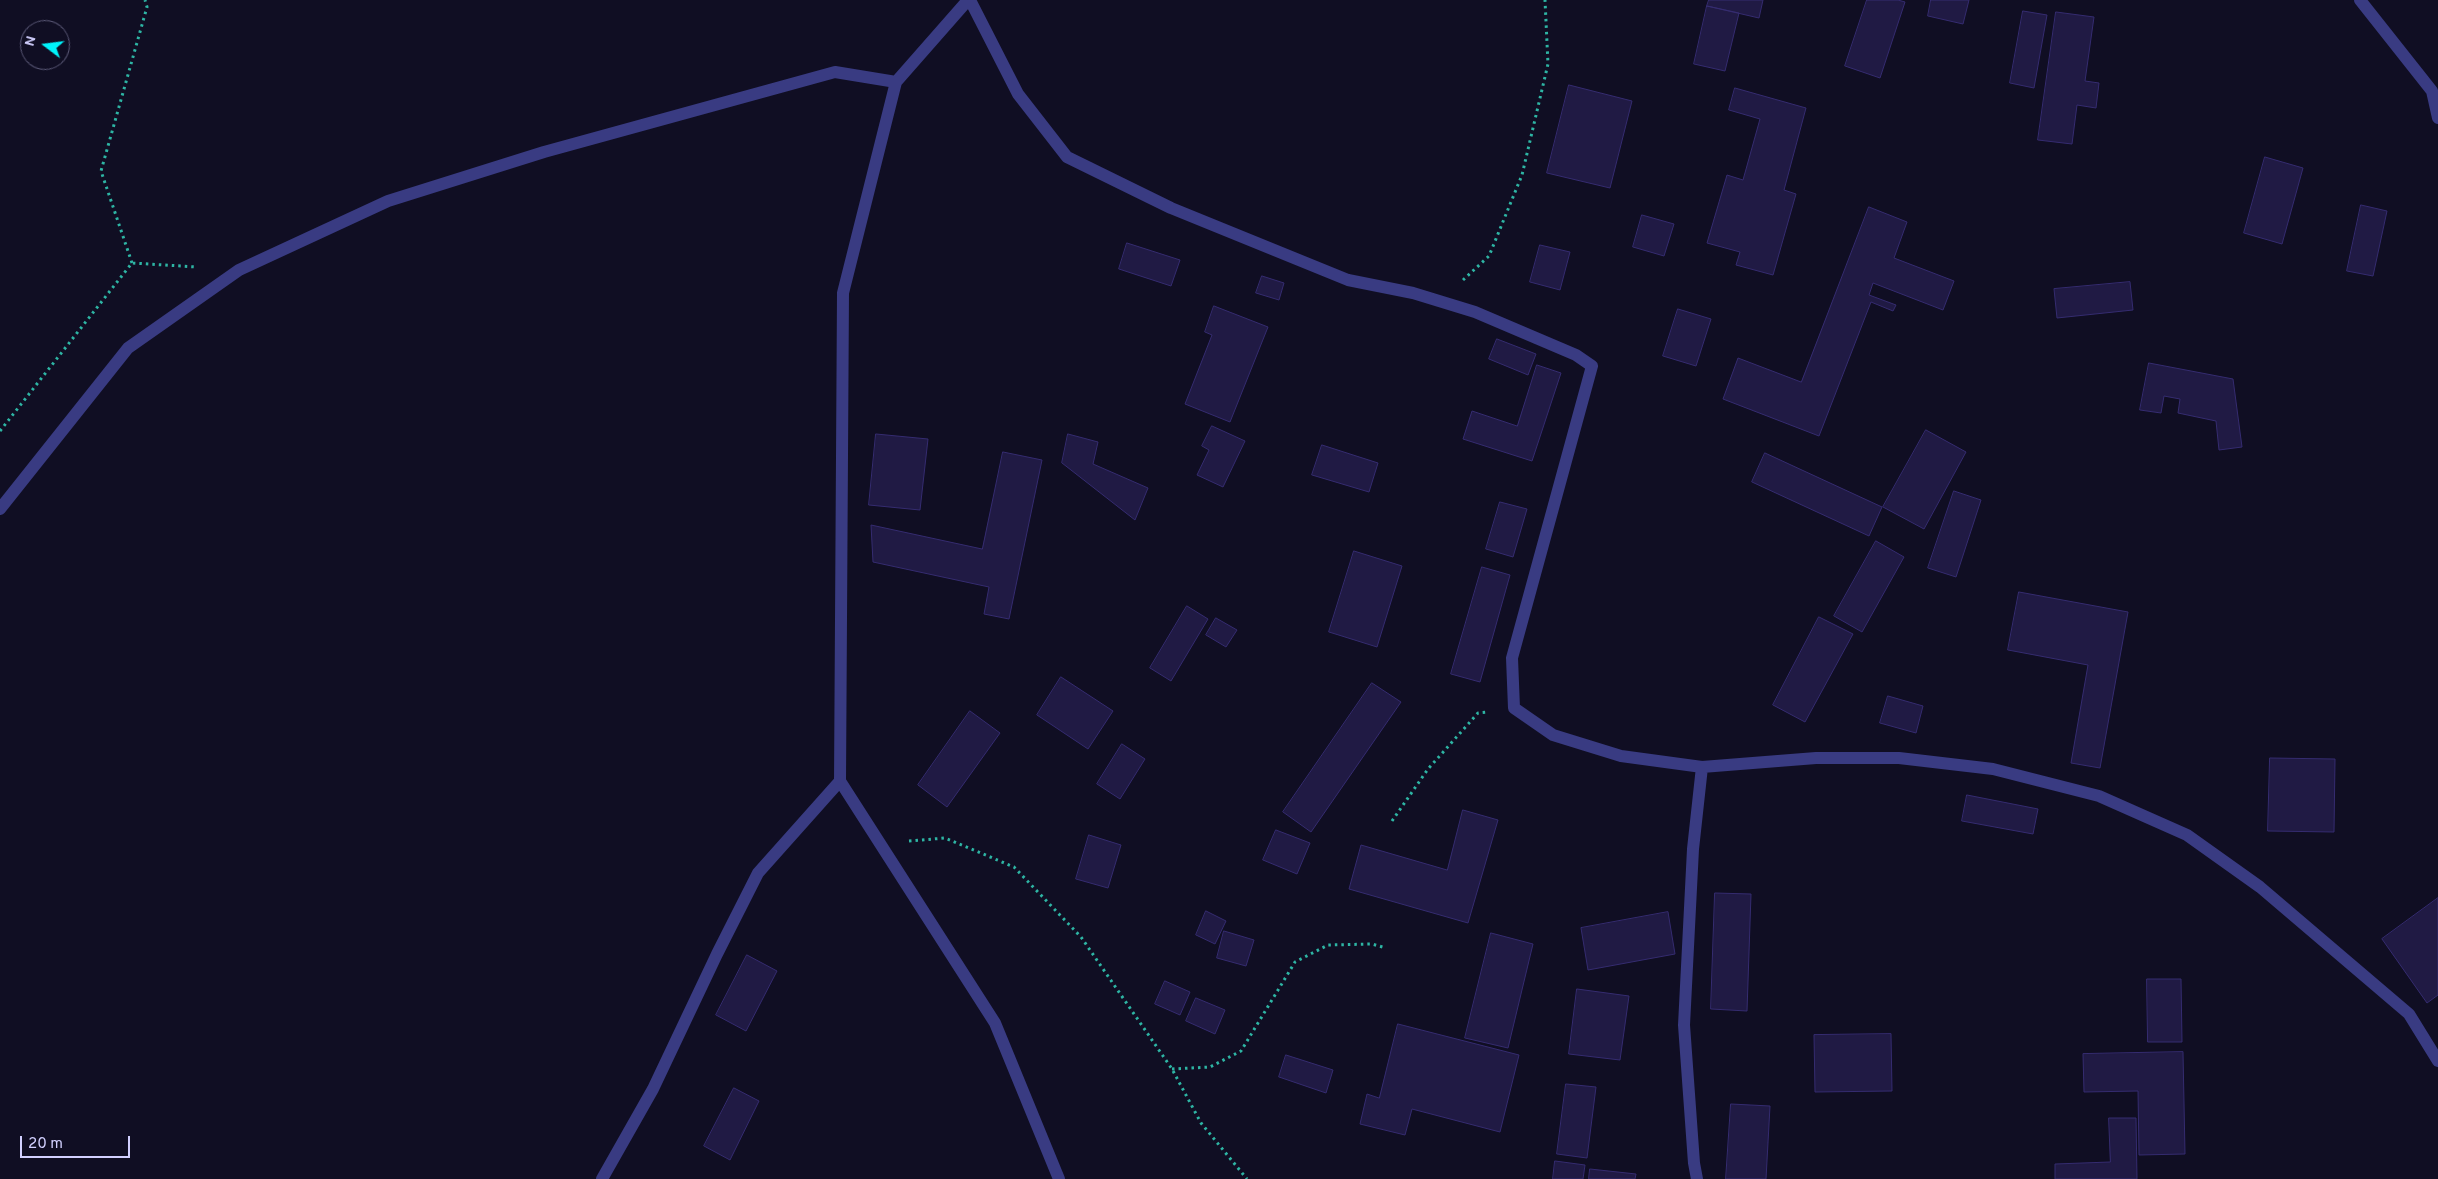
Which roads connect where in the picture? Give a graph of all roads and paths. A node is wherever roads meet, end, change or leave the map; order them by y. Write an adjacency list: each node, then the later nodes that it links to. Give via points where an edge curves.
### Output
1 (145, 0): 7 (path, via 146,7 101,171)
2 (969, 0): 5 (street); 9 (street, via 1018,94 1067,156 1171,208 1348,280)
3 (1545, 0): 9 (path, via 1548,64 1522,175 1489,256)
4 (2360, 0): 6 (street, via 2432,91)
5 (896, 82): 8 (street, via 835,72 544,152 388,201); 14 (street, via 843,293)
6 (2438, 118)
7 (132, 262): 8 (path); 10 (path)
8 (238, 270): 11 (street, via 128,348)
9 (1440, 301): 12 (street, via 1475,312 1576,355 1592,366 1512,658)
10 (0, 431)
11 (0, 509)
12 (1514, 708): 13 (street, via 1553,735 1621,756); 15 (path, via 1478,713 1428,769)
13 (1702, 767): 18 (street, via 1816,758 1899,758 1993,769 2099,796 2187,835 2260,887 2409,1014); 23 (street, via 1693,849 1684,1025)
14 (840, 780): 16 (street); 20 (street, via 758,873 653,1089)
15 (1392, 821)
16 (879, 843): 19 (path, via 945,838 1014,867 1081,937); 21 (street, via 995,1023)
17 (1386, 948): 19 (path, via 1372,944 1328,945 1295,962 1241,1051 1210,1067)
18 (2438, 1061)
19 (1172, 1069): 22 (path, via 1201,1122)
20 (602, 1179)
21 (1059, 1179)
22 (1248, 1179)
23 (1697, 1179)

